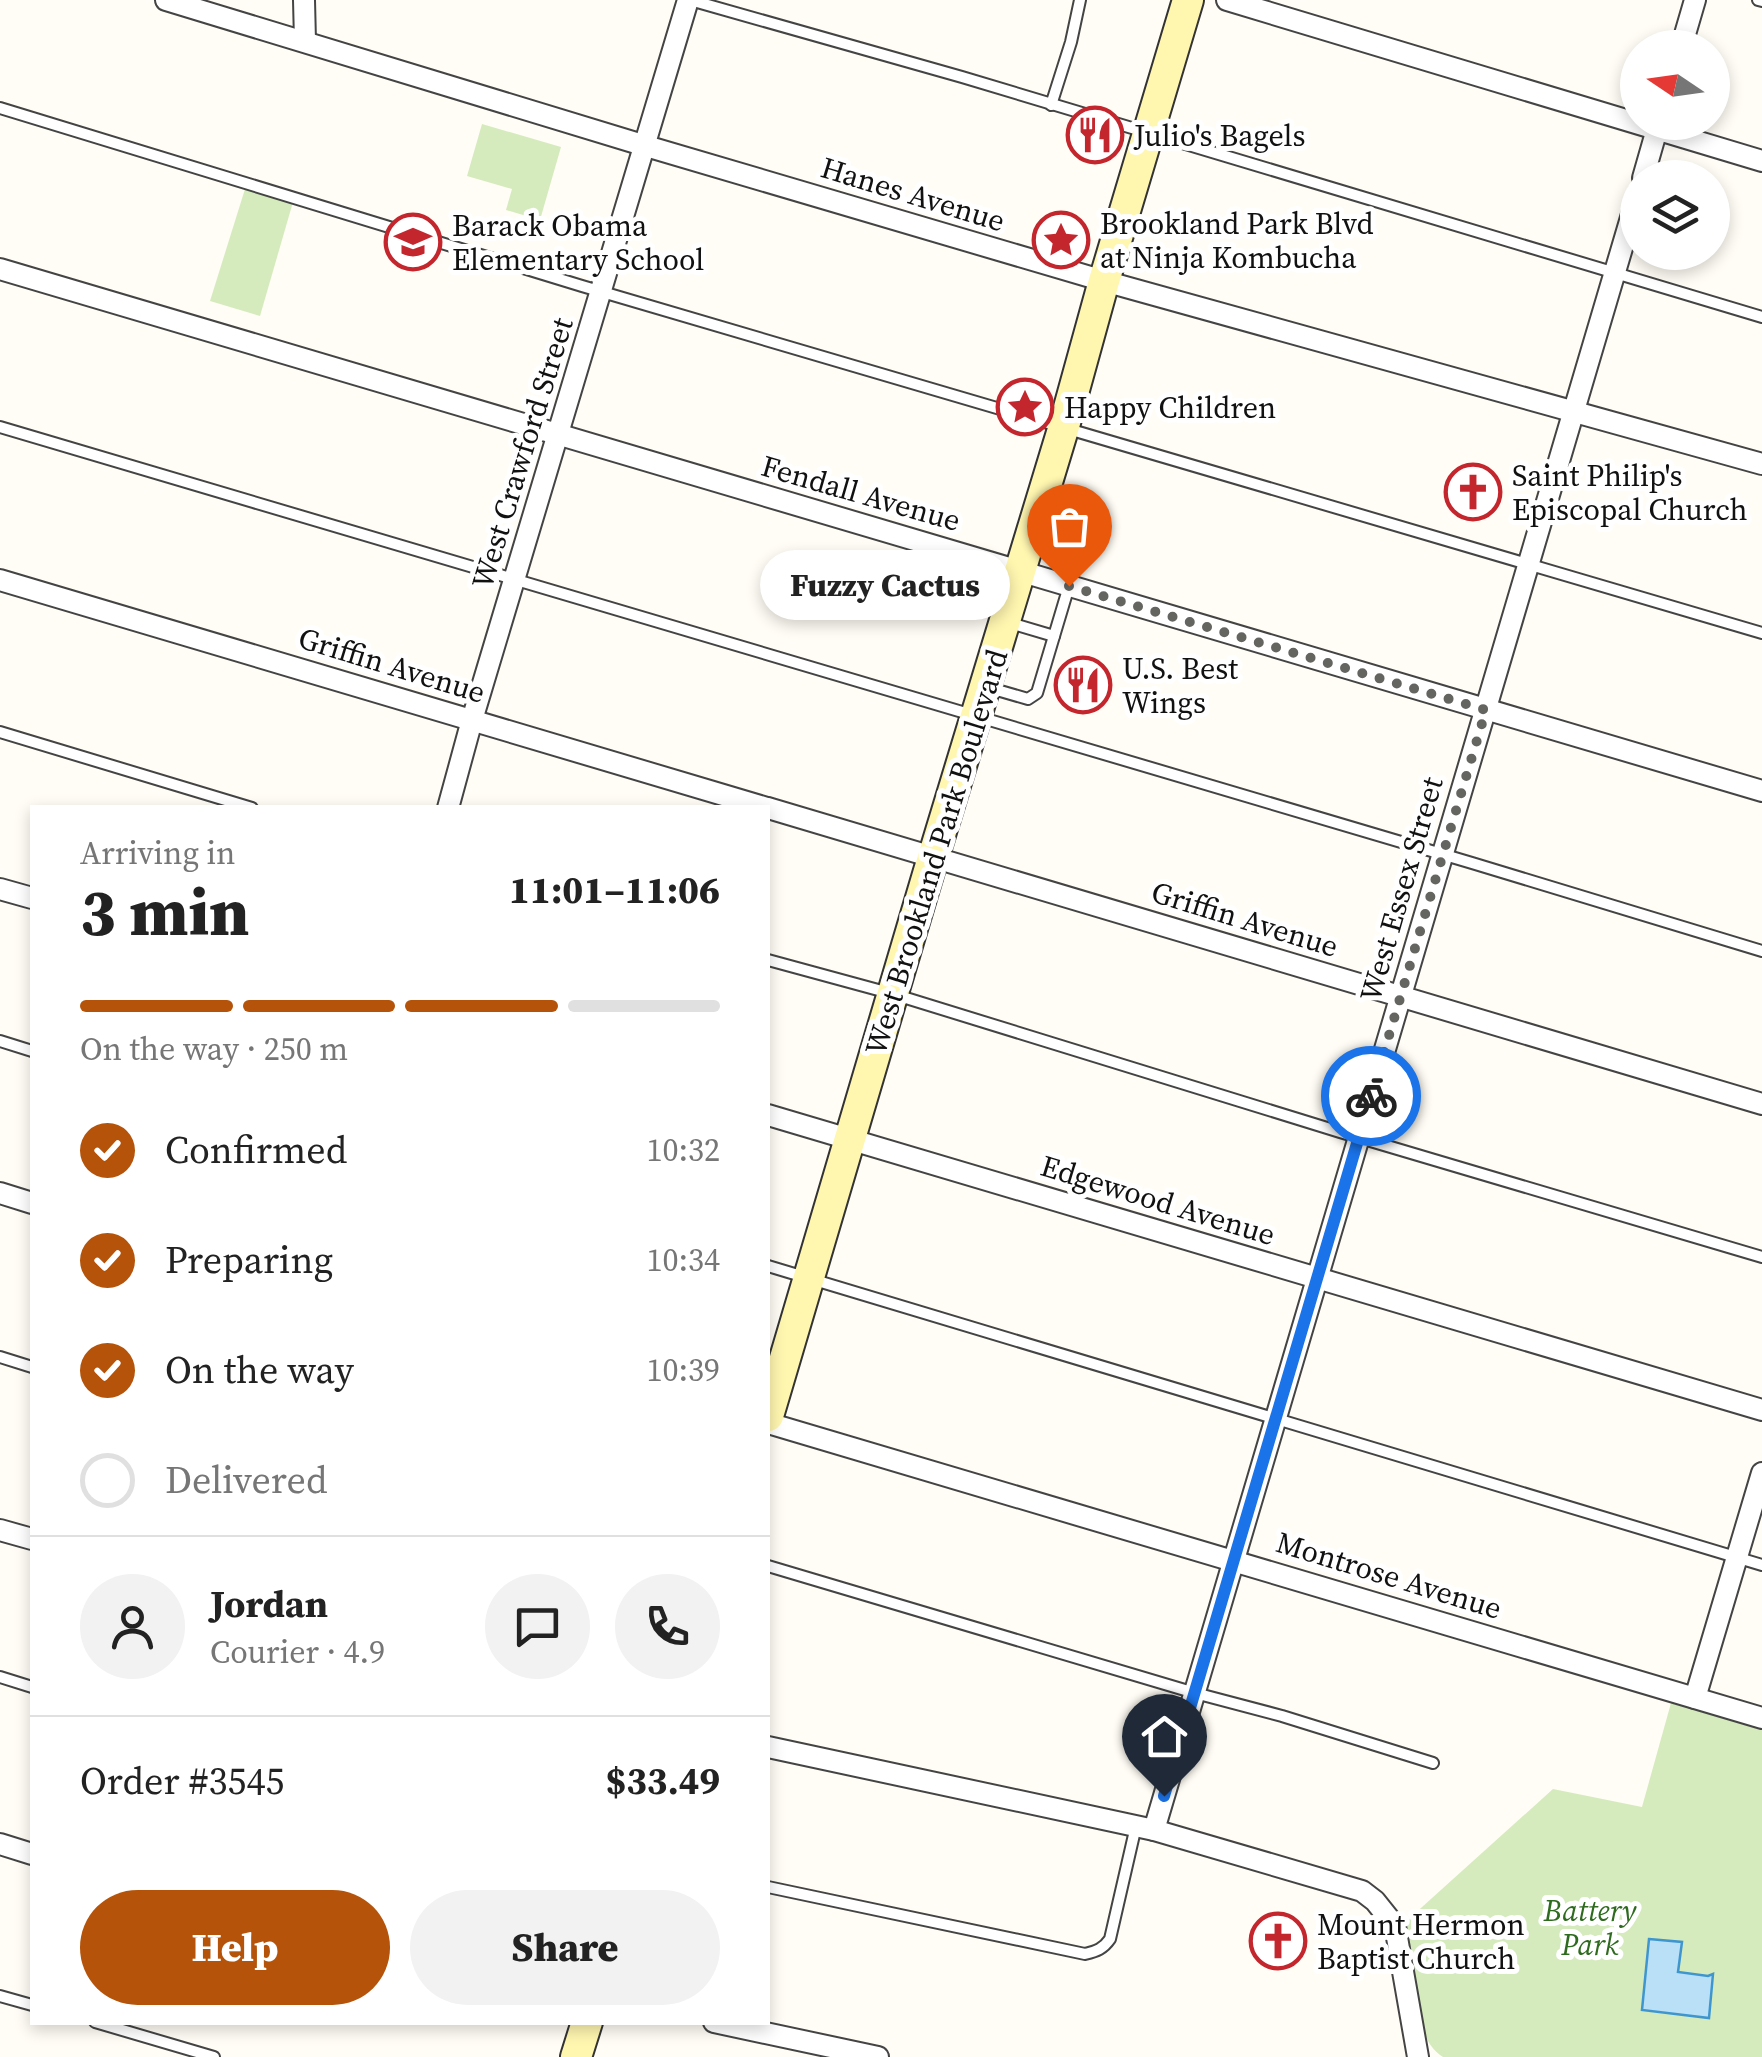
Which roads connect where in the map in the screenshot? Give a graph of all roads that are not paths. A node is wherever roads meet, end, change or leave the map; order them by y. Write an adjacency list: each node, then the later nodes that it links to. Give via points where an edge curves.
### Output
1 (166, 0): 9 (street, Hanes Avenue)
2 (304, 0): 9 (street)
3 (689, 0): 10 (lane); 15 (street, West Crawford Street)
4 (1080, 0): 10 (lane)
5 (1188, 0): 13 (main road, West Brookland Park Boulevard)
6 (1227, 0): 12 (street)
7 (1695, 0): 8 (street)
8 (1686, 30)
9 (305, 40): 15 (street, Hanes Avenue)
10 (1052, 105): 13 (lane)
11 (0, 108): 21 (lane)
12 (1620, 116)
13 (1148, 134): 19 (lane); 20 (main road, West Brookland Park Boulevard)
14 (1698, 140): 16 (street)
15 (646, 146): 20 (street, Hanes Avenue); 21 (street, West Crawford Street)
16 (1762, 161)
17 (1620, 253): 19 (street, West Essex Street)
18 (0, 268): 26 (street, Fendall Avenue)
19 (1614, 273): 22 (lane); 23 (street, West Essex Street)
20 (1104, 282): 23 (street, Hanes Avenue); 24 (main road, West Brookland Park Boulevard)
21 (602, 292): 24 (lane); 26 (street, West Crawford Street)
22 (1762, 317)
23 (1574, 410): 27 (street, Hanes Avenue); 28 (street, West Essex Street)
24 (1064, 426): 28 (lane); 29 (main road, West Brookland Park Boulevard)
25 (0, 427): 31 (lane)
26 (558, 435): 29 (street, Fendall Avenue); 31 (street, West Crawford Street)
27 (1762, 464)
28 (1528, 564): 34 (lane); 37 (street, West Essex Street)
29 (1019, 572): 32 (street, Fendall Avenue); 33 (main road, West Brookland Park Boulevard)
30 (0, 580): 39 (street, Griffin Avenue)
31 (515, 580): 38 (lane); 39 (street, West Crawford Street)
32 (1069, 586): 35 (lane); 37 (street, Fendall Avenue)
33 (1004, 621): 35 (lane); 36 (main road, West Brookland Park Boulevard)
34 (1762, 633)
35 (1054, 636): 36 (lane, via 1037,693 1028,699)
36 (985, 687): 38 (main road, West Brookland Park Boulevard)
37 (1486, 710): 41 (street, Fendall Avenue); 46 (street, West Essex Street)
38 (976, 717): 46 (lane); 47 (main road, West Brookland Park Boulevard)
39 (472, 720): 43 (street, West Crawford Street); 44 (street, Griffin Avenue)
40 (0, 732): 42 (lane)
41 (1762, 792)
42 (242, 805)
43 (449, 805)
44 (757, 805)
45 (770, 809): 47 (street, Griffin Avenue)
46 (1442, 854): 50 (lane); 53 (street, West Essex Street)
47 (933, 857): 52 (main road, West Brookland Park Boulevard); 53 (street, Griffin Avenue)
48 (0, 889): 49 (street)
49 (30, 897)
50 (1762, 951)
51 (770, 961): 52 (lane)
52 (893, 994): 58 (lane); 59 (main road, West Brookland Park Boulevard)
53 (1400, 997): 56 (street, Griffin Avenue); 58 (street, West Essex Street)
54 (0, 1040): 55 (lane)
55 (30, 1049)
56 (1762, 1104)
57 (770, 1116): 59 (street, Edgewood Avenue)
58 (1359, 1138): 62 (lane); 65 (street, West Essex Street)
59 (850, 1139): 64 (main road, West Brookland Park Boulevard); 65 (street, Edgewood Avenue)
60 (0, 1193): 61 (street)
61 (30, 1202)
62 (1762, 1257)
63 (770, 1267): 64 (lane)
64 (809, 1278): 69 (main road, West Brookland Park Boulevard); 70 (lane)
65 (1316, 1278): 68 (street, Edgewood Avenue); 70 (street, West Essex Street)
66 (0, 1358): 67 (lane)
67 (30, 1367)
68 (1762, 1410)
69 (770, 1413)
70 (1274, 1420): 75 (lane); 76 (street, West Essex Street)
71 (770, 1421): 76 (street, Montrose Avenue)
72 (1762, 1473): 75 (street)
73 (0, 1530): 74 (street)
74 (30, 1538)
75 (1738, 1558): 77 (lane); 82 (street)
76 (1234, 1560): 81 (street, West Essex Street); 82 (street, Montrose Avenue)
77 (1762, 1565)
78 (770, 1567): 81 (lane)
79 (0, 1677): 80 (lane)
80 (30, 1686)
81 (1195, 1693): 85 (lane); 86 (street, West Essex Street)
82 (1695, 1698): 83 (street, Montrose Avenue)
83 (1762, 1718)
84 (770, 1746): 86 (street)
85 (1433, 1764)
86 (1145, 1828): 89 (lane, via 1118,1897 1110,1940 1086,1954); 98 (street, via 1376,1901 1394,1926)
87 (0, 1844): 88 (street)
88 (30, 1853)
89 (770, 1887)
90 (0, 1996): 91 (lane)
91 (30, 2004)
92 (105, 2025): 95 (lane)
93 (586, 2025): 96 (main road)
94 (728, 2025): 97 (street)
95 (214, 2057)
96 (576, 2057)
97 (878, 2057)
98 (1418, 2057)

